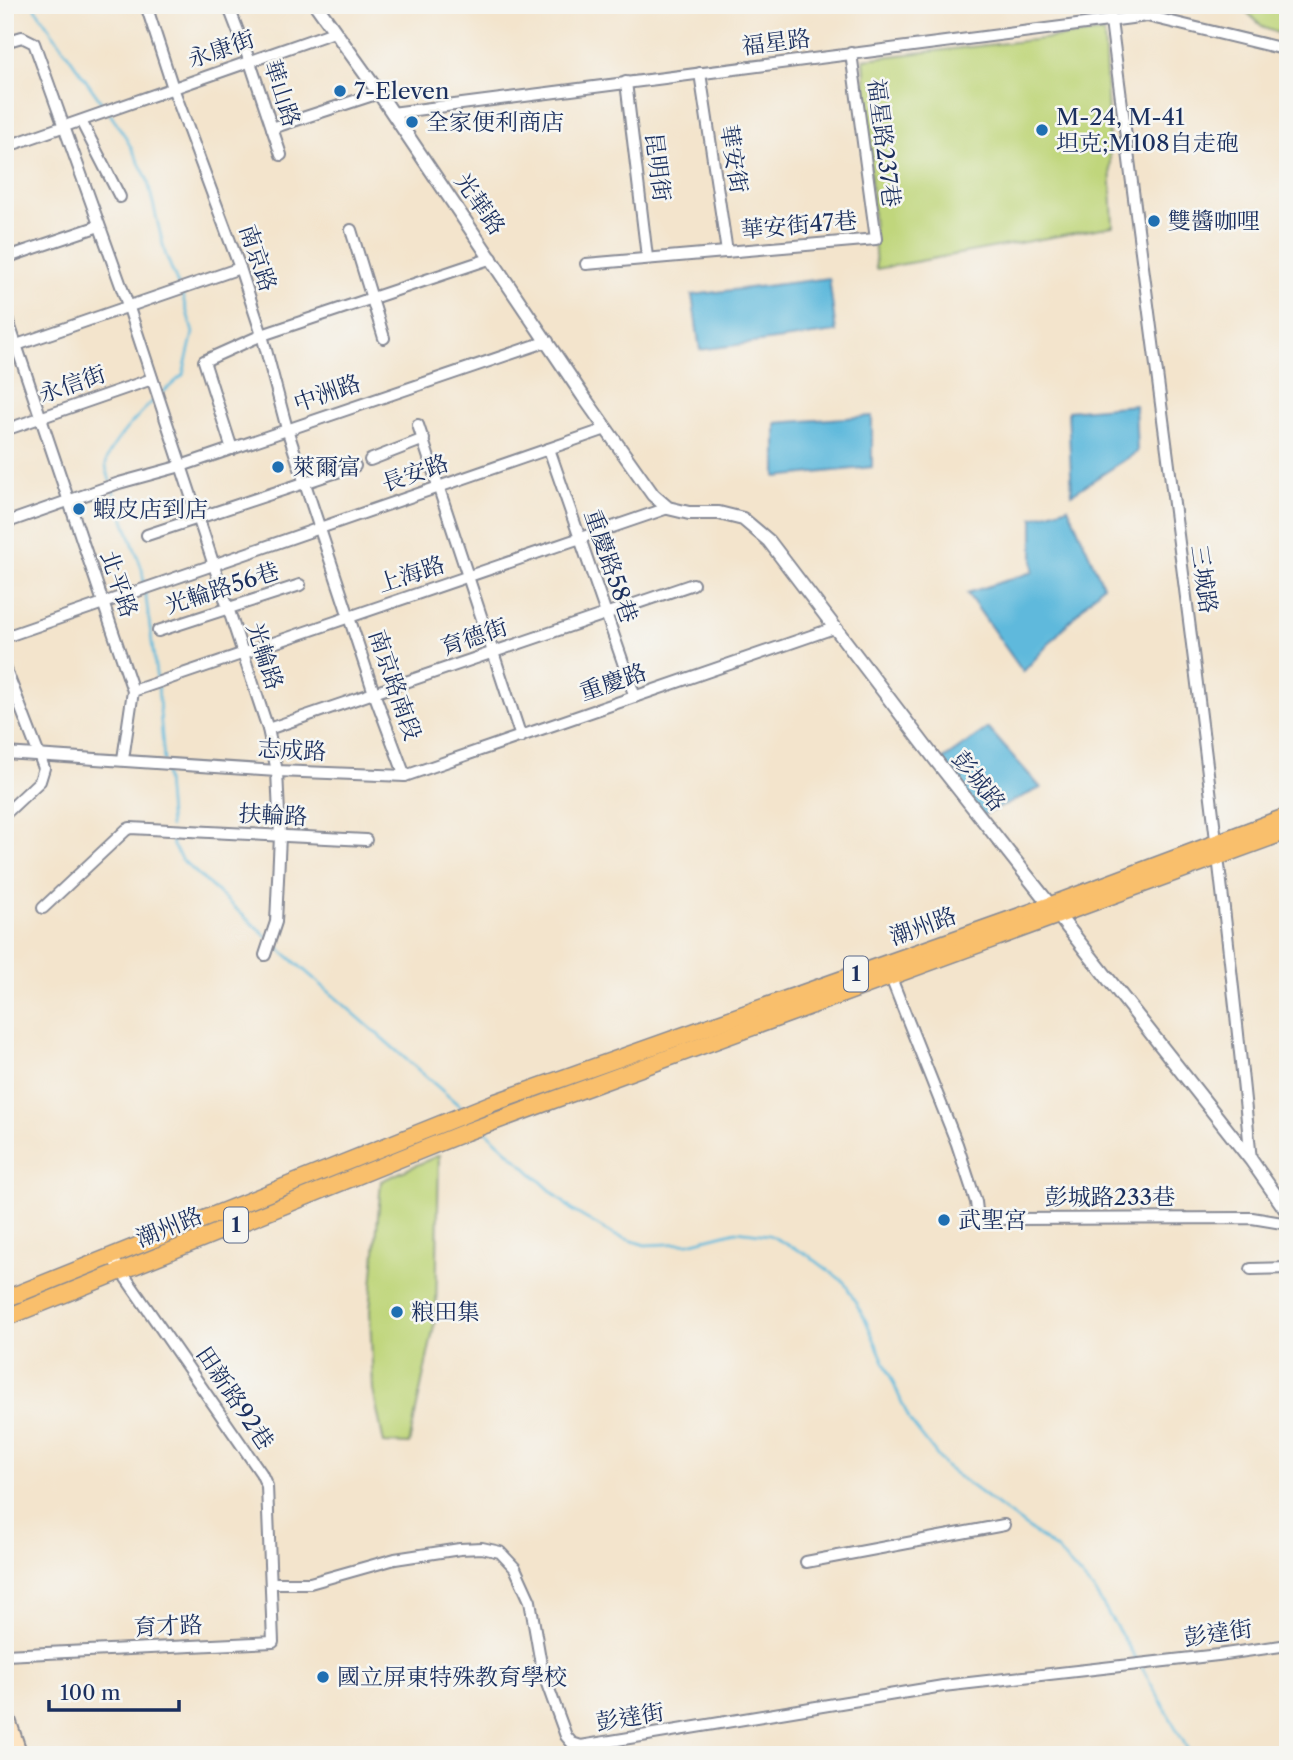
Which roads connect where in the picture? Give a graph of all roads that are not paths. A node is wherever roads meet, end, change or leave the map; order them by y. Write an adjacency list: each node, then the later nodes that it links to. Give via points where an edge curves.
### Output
1 (146, 5): 13 (street, 南京路)
2 (228, 5): 10 (street, 華山路)
3 (316, 5): 6 (street, 光華路)
4 (1109, 5): 5 (street, 三城路)
5 (1111, 21): 8 (street, 福星路, via 1147,16); 9 (street, 福星路); 89 (street, 三城路)
6 (334, 32): 10 (street, 永康街); 14 (street, 光華路)
7 (5, 42): 17 (street, via 22,37 34,43)
8 (1288, 50)
9 (851, 53): 11 (street, 福星路); 24 (street, 福星路237巷)
10 (250, 62): 13 (street, 永康街); 18 (street, 華山路)
11 (700, 73): 12 (street, 福星路); 25 (street, 華安街)
12 (626, 82): 15 (street, 福星路); 26 (street, 昆明街)
13 (173, 88): 16 (street, 永康街); 30 (street, 南京路)
14 (379, 93): 15 (street, 光華路); 18 (street)
15 (392, 113): 28 (street, 光華路)
16 (81, 121): 17 (street); 21 (street)
17 (62, 127): 19 (street); 22 (street)
18 (272, 128): 20 (street, 華山路)
19 (5, 147)
20 (281, 155)
21 (120, 197)
22 (99, 226): 27 (street); 32 (street)
23 (351, 230): 31 (street)
24 (876, 239): 25 (street, 華安街47巷)
25 (727, 252): 26 (street, 華安街47巷)
26 (647, 257): 29 (street, 華安街47巷)
27 (5, 258)
28 (492, 258): 31 (street); 36 (street, 光華路)
29 (586, 264)
30 (240, 268): 32 (street); 34 (street, 南京路)
31 (373, 298): 34 (street); 35 (street)
32 (129, 308): 37 (street); 39 (street)
33 (5, 312): 37 (street, 北平路)
34 (262, 335): 42 (street, 南京路); 46 (street, via 204,361)
35 (384, 338)
36 (548, 341): 42 (street, 中洲路); 43 (street, 光華路)
37 (17, 345): 38 (street); 40 (street, 北平路)
38 (5, 349)
39 (153, 381): 40 (street, 永信街); 49 (street, 光輪路)
40 (40, 418): 44 (street, 永信街); 53 (street, 北平路)
41 (418, 425): 45 (street)
42 (288, 429): 46 (street, 中洲路); 51 (street, 南京路)
43 (606, 429): 47 (street, 長安路); 54 (street, via 653,495)
44 (5, 430)
45 (424, 439): 48 (street); 52 (street)
46 (232, 449): 49 (street, 中洲路)
47 (549, 449): 52 (street, 長安路); 59 (street, 重慶路58巷)
48 (370, 460)
49 (181, 466): 53 (street, 中洲路); 55 (street, 光輪路)
50 (355, 466): 51 (street)
51 (305, 482): 55 (street); 57 (street, 南京路)
52 (439, 487): 57 (street, 長安路); 61 (street)
53 (68, 502): 56 (street); 64 (street, 北平路)
54 (668, 508): 59 (street, 上海路); 68 (street, 彭城路, via 743,519 769,541)
55 (198, 517): 58 (street); 60 (street, 光輪路)
56 (5, 523)
57 (321, 528): 60 (street, 長安路); 67 (street, 南京路南段)
58 (147, 535)
59 (580, 538): 61 (street, 上海路); 66 (street, 重慶路58巷)
60 (215, 566): 64 (street, 長安路); 65 (street, 光輪路)
61 (468, 577): 67 (street, 上海路); 72 (street)
62 (693, 584): 66 (street, 育德街)
63 (300, 585): 65 (street, 光輪路56巷)
64 (104, 603): 70 (street); 74 (street, 北平路)
65 (228, 609): 69 (street, 光輪路56巷); 71 (street, 光輪路)
66 (605, 614): 72 (street, 育德街); 76 (street, 重慶路58巷)
67 (349, 616): 71 (street, 上海路); 75 (street, 南京路南段)
68 (834, 628): 76 (street, 重慶路); 91 (street, 彭城路)
69 (158, 631)
70 (5, 637)
71 (242, 653): 74 (street, 上海路); 77 (street, 光輪路)
72 (492, 653): 75 (street, 育德街); 78 (street)
73 (5, 667): 80 (street)
74 (133, 691): 81 (street, 北平路)
75 (374, 693): 77 (street, 育德街); 83 (street, 南京路南段)
76 (635, 697): 78 (street, 重慶路)
77 (268, 729): 82 (street, 光輪路)
78 (521, 737): 83 (street, 重慶路)
79 (5, 753): 80 (street)
80 (40, 754): 81 (street); 84 (street, via 44,768 40,781)
81 (122, 759): 82 (street, 志成路)
82 (277, 771): 83 (street, 志成路); 87 (street, 光輪路)
83 (405, 776)
84 (5, 814)
85 (1288, 816): 89 (main road, 潮州路 / 1)
86 (1288, 831): 89 (main road, 潮州路 / 1)
87 (280, 836): 88 (street, 扶輪路); 90 (street, 扶輪路, via 125,830); 92 (street, 光輪路, via 275,926)
88 (366, 840)
89 (1218, 849): 91 (main road, 潮州路 / 1); 94 (street, 三城路)
90 (43, 908)
91 (1055, 910): 93 (main road, 潮州路 / 1); 94 (street, 彭城路); 97 (main road, 潮州路 / 1, via 493,1103)
92 (266, 950)
93 (891, 978): 96 (street, 彭城路233巷, via 957,1144 978,1219 1252,1218); 100 (main road, 潮州路 / 1, via 466,1132)
94 (1251, 1160): 95 (street, 彭城路)
95 (1288, 1213)
96 (1288, 1224)
97 (110, 1255): 100 (street, 田新路92巷); 101 (main road, 潮州路 / 1)
98 (1288, 1268): 99 (street)
99 (1251, 1269)
100 (121, 1271): 102 (main road, 潮州路 / 1); 105 (street, 田新路92巷, via 261,1473 267,1486)
101 (5, 1299)
102 (5, 1318)
103 (1004, 1525): 104 (street)
104 (806, 1562)
105 (272, 1583): 106 (street, 彭達街, via 310,1583 394,1559 460,1549 500,1552 515,1568 530,1601 542,1670 566,1736 581,1746 943,1686); 107 (street, 育才路, via 273,1642)
106 (1288, 1645)
107 (5, 1655)
108 (5, 1711): 109 (main road)
109 (20, 1755)

